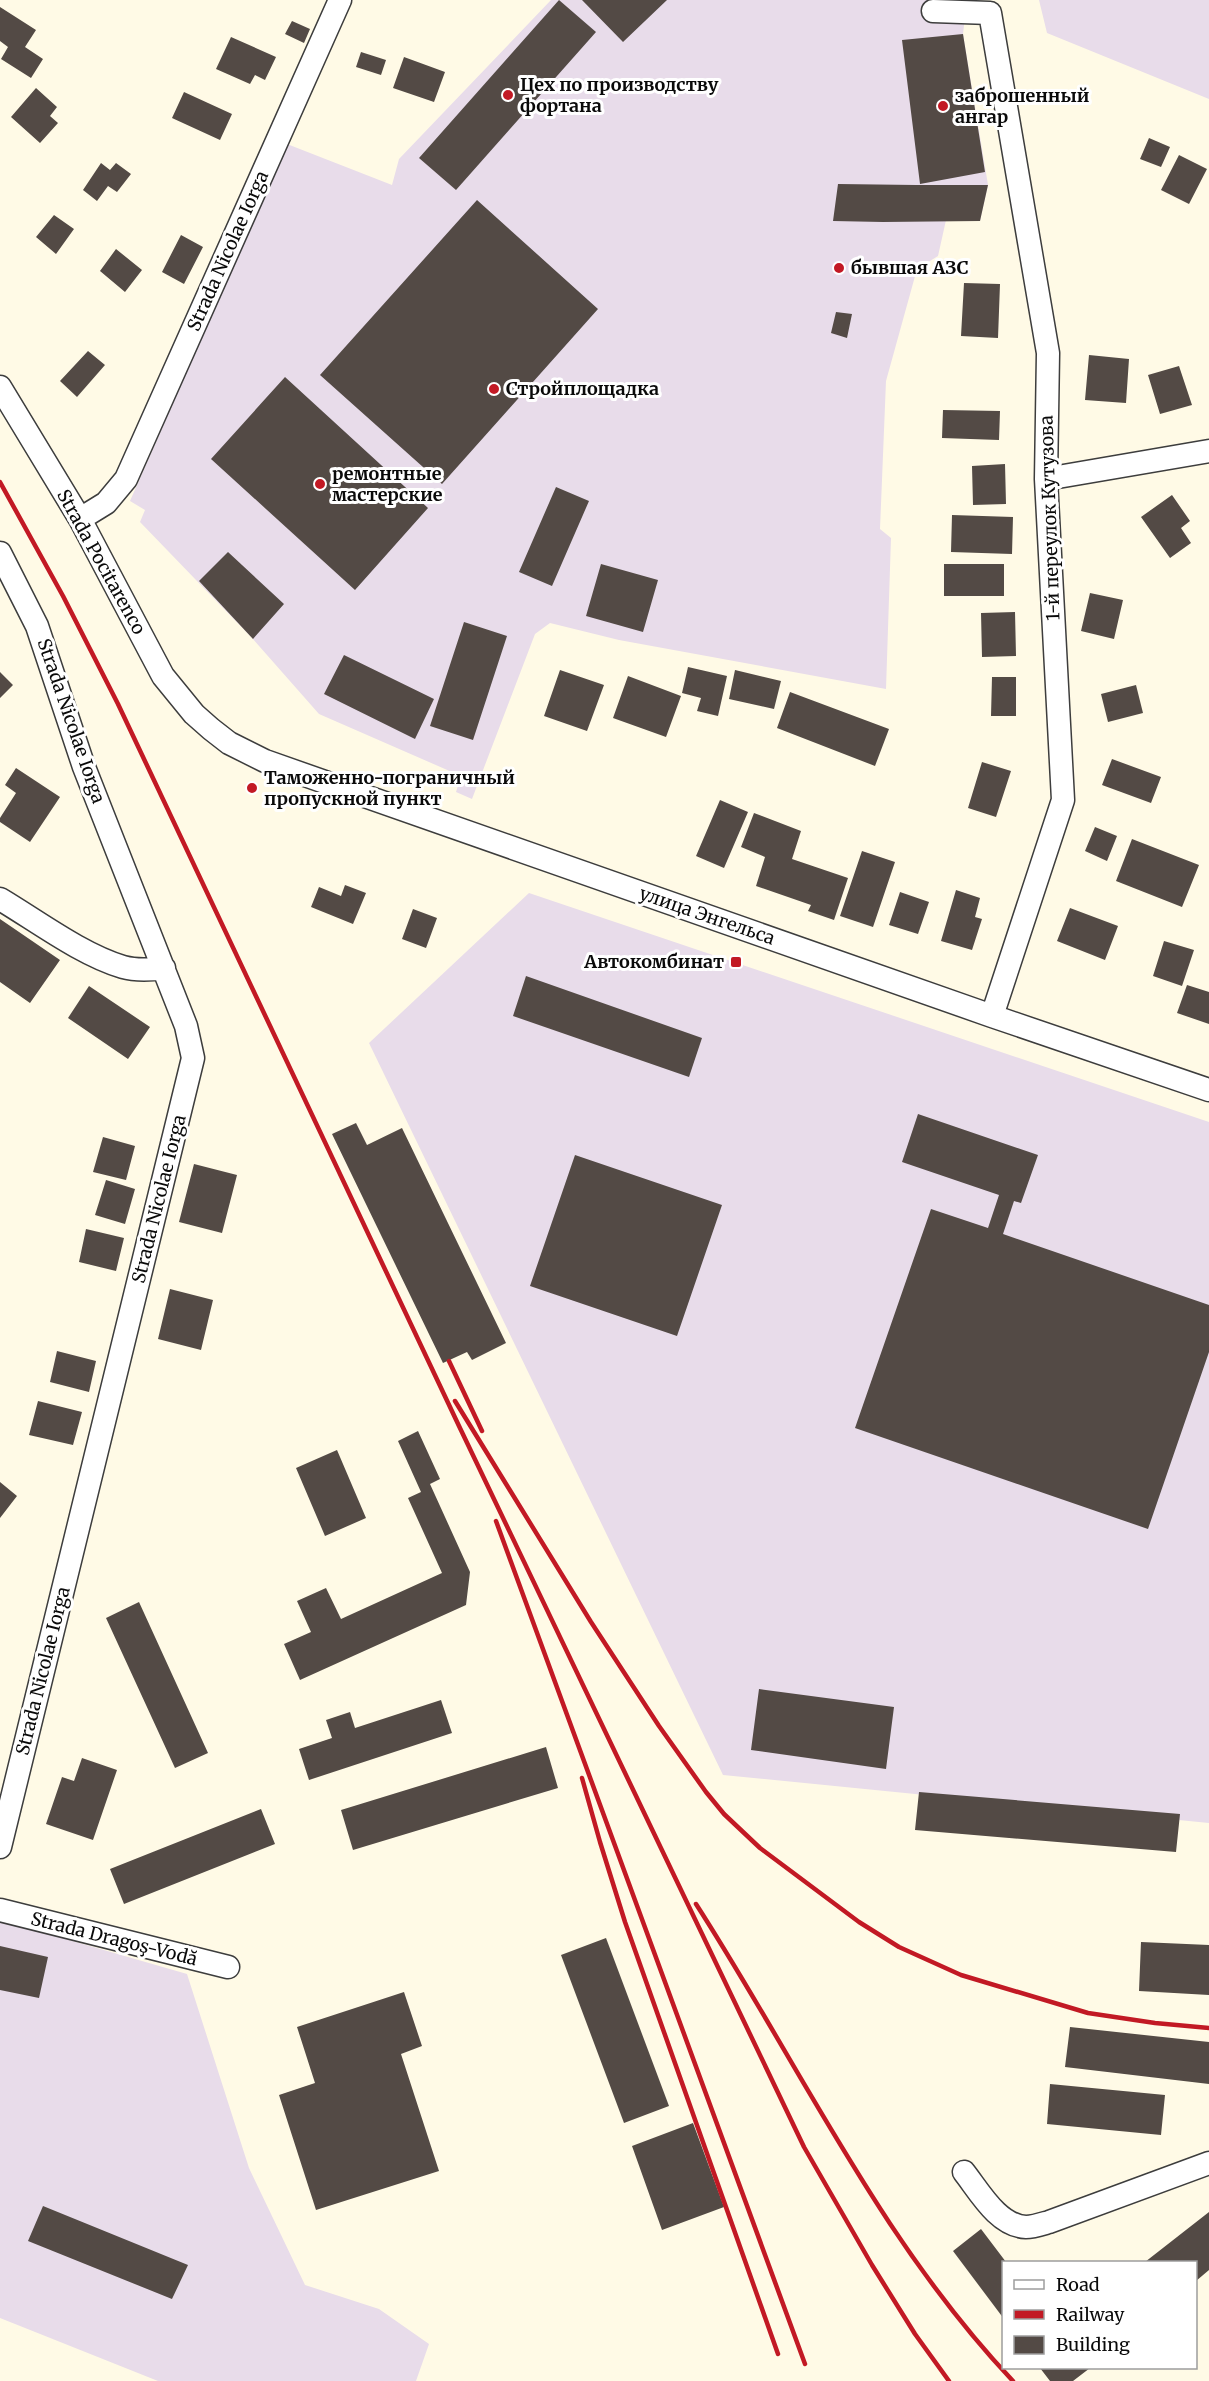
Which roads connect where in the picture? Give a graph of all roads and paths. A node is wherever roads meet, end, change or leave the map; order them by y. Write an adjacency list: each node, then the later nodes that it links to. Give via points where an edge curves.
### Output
1 (340, 0): 6 (street, Strada Nicolae Iorga, via 126,479 106,503)
2 (933, 12): 5 (street, 1-й переулок Кутузова, via 990,13 1048,353)
3 (0, 387): 6 (street, Strada Pocitarenco)
4 (1209, 451): 5 (street)
5 (1046, 479): 11 (street, 1-й переулок Кутузова, via 1063,800)
6 (80, 519): 8 (street, Strada Pocitarenco, via 163,676)
7 (5, 561): 10 (street, Strada Nicolae Iorga, via 37,626 84,767)
8 (211, 729): 11 (street, улица Энгельса, via 265,761)
9 (0, 899): 10 (street, via 123,967 144,971)
10 (164, 968): 13 (street, Strada Nicolae Iorga, via 186,1026 193,1058)
11 (992, 1016): 12 (street, улица Энгельса)
12 (1209, 1090)
13 (0, 1847)
14 (0, 1910): 15 (street, Strada Dragoş-Vodă)
15 (228, 1967)
16 (1209, 2163): 17 (street, via 1049,2222 1025,2227 992,2209)
17 (964, 2172)

